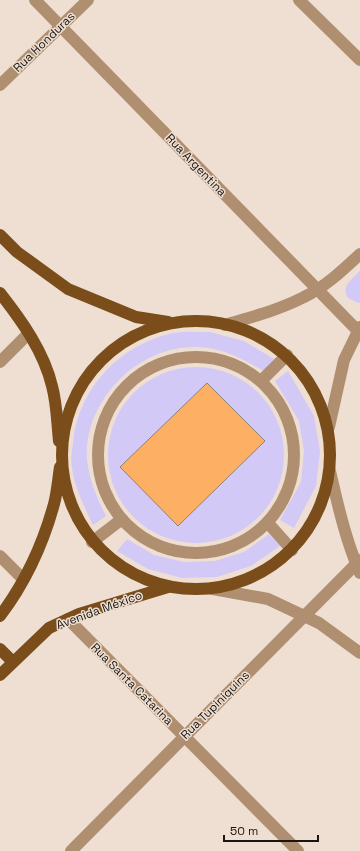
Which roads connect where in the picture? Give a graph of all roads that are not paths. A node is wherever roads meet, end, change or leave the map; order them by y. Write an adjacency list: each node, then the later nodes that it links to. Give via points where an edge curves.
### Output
1 (35, 0): 4 (street, Rua Argentina)
2 (88, 0): 4 (street, Rua Honduras)
3 (299, 0): 5 (street)
4 (60, 26): 6 (street, Rua Honduras); 9 (street, Rua Argentina)
5 (360, 60)
6 (0, 85)
7 (0, 235): 11 (main road, via 17,252 68,290 136,317)
8 (360, 254): 9 (street)
9 (317, 289): 12 (street, via 263,314); 13 (street, Rua Argentina)
10 (0, 293): 14 (main road)
11 (177, 324): 12 (main road, via 203,320); 19 (main road, via 159,326 119,345 87,375 67,415)
12 (225, 325): 15 (main road, via 246,330)
13 (359, 330): 18 (street, via 344,360)
14 (28, 334): 16 (street); 19 (main road, via 43,360 52,387)
15 (287, 355): 17 (street); 18 (main road, via 313,386)
16 (0, 362)
17 (261, 381): 21 (street, via 234,364 207,357 178,358 152,367 129,383 111,405 100,430 97,458 102,486 114,511); 22 (street, via 277,399 290,424 295,452 291,480 280,505)
18 (329, 427): 20 (main road)
19 (61, 460): 23 (main road, via 70,503); 27 (main road, via 54,504 35,556)
20 (330, 471): 24 (main road, via 318,514); 26 (street, via 343,524)
21 (122, 520): 22 (street, via 133,531 158,546 185,553 213,552 240,543); 23 (street)
22 (268, 523): 24 (street)
23 (92, 542): 28 (main road, via 126,571)
24 (292, 550): 29 (main road, via 256,576)
25 (0, 556): 27 (street)
26 (359, 566): 31 (street, Rua Tupiniquins)
27 (23, 579): 30 (main road)
28 (168, 587): 29 (main road); 32 (main road, Avenida México)
29 (213, 589): 31 (street, via 268,599)
30 (0, 616)
31 (304, 616): 34 (street, via 319,623); 37 (street, Rua Tupiniquins)
32 (68, 619): 35 (main road, Avenida México, via 49,628); 37 (street, Rua Santa Catarina)
33 (0, 649): 35 (main road)
34 (360, 653)
35 (13, 662): 36 (main road, Avenida México)
36 (0, 675)
37 (184, 736): 38 (street, Rua Tupiniquins); 39 (street, Rua Santa Catarina)
38 (71, 851)
39 (298, 851)

